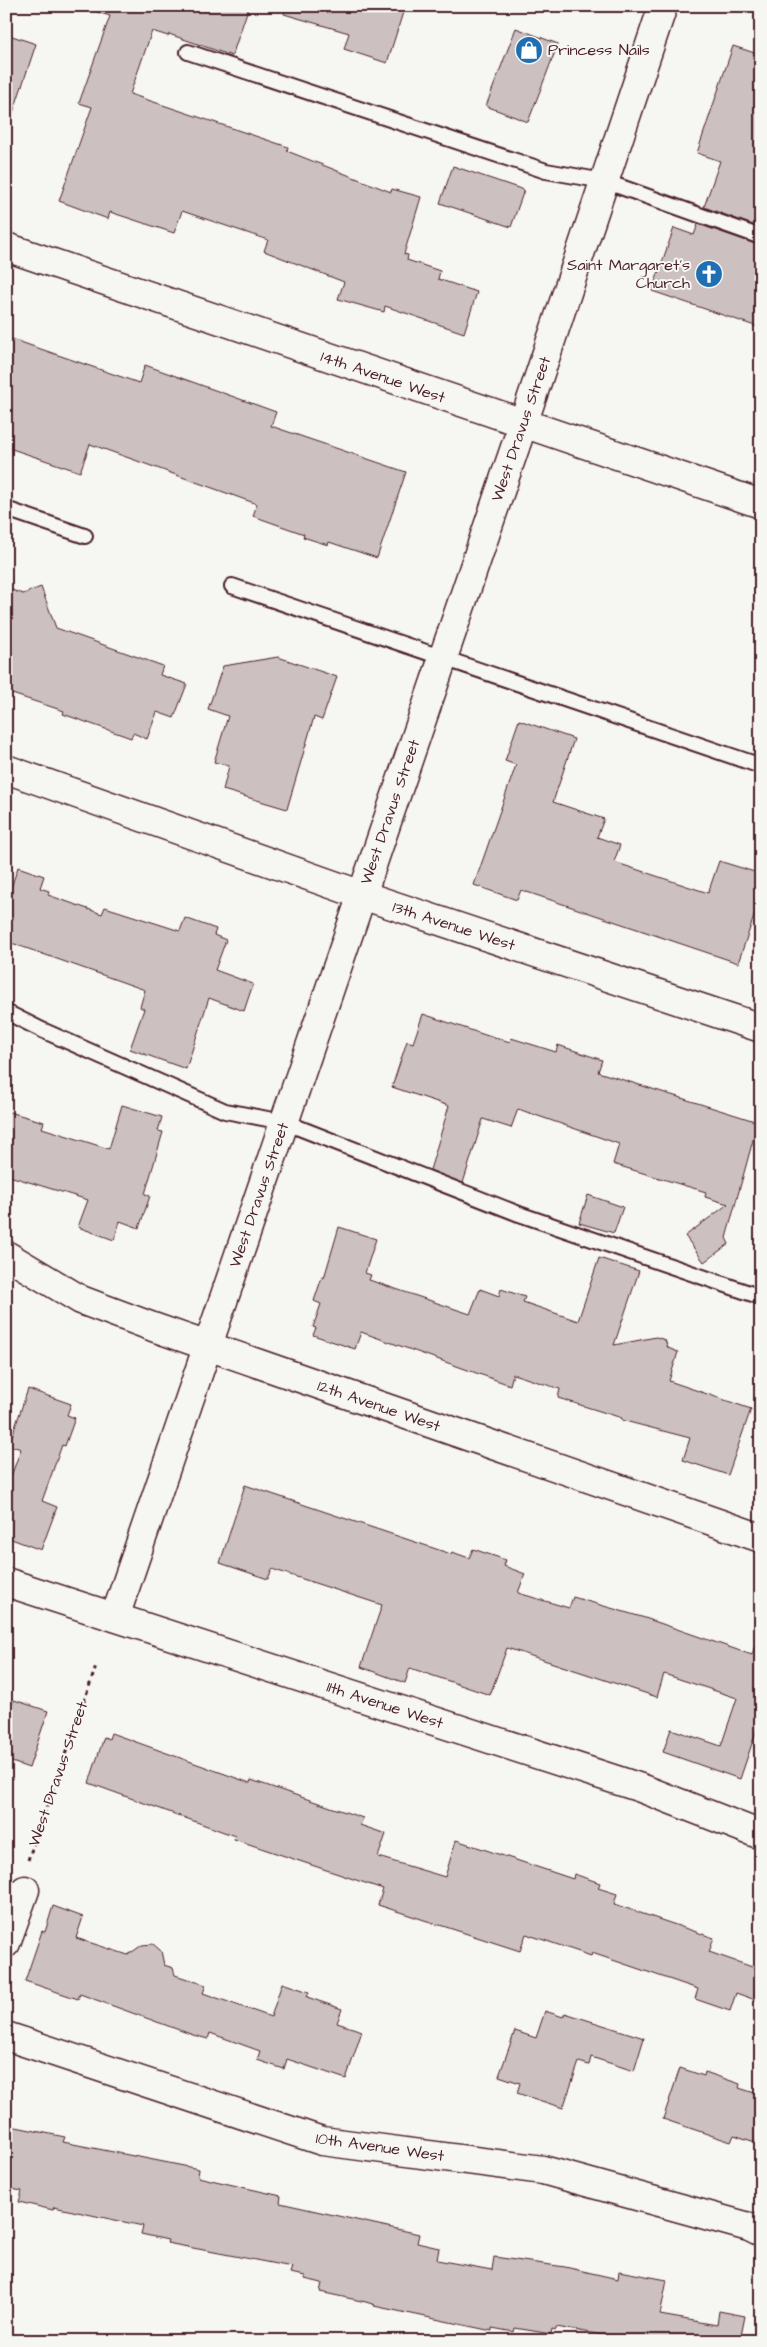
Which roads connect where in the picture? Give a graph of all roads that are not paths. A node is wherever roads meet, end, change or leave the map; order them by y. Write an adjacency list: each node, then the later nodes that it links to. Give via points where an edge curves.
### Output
1 (663, 6): 3 (street, West Dravus Street)
2 (188, 52): 3 (lane, via 546,171)
3 (604, 182): 4 (lane); 6 (street, West Dravus Street)
4 (761, 237)
5 (6, 247): 6 (street, 14th Avenue West)
6 (523, 424): 7 (street, 14th Avenue West); 11 (street, West Dravus Street)
7 (761, 504)
8 (6, 509): 9 (lane)
9 (85, 536)
10 (232, 586): 11 (lane)
11 (443, 658): 12 (lane); 14 (street, West Dravus Street)
12 (761, 766)
13 (6, 770): 14 (street, 13th Avenue West)
14 (362, 895): 16 (street, 13th Avenue West); 17 (street, West Dravus Street)
15 (6, 1012): 17 (lane, via 225,1111)
16 (761, 1028)
17 (284, 1122): 19 (lane, via 519,1214); 20 (street, West Dravus Street)
18 (6, 1255): 20 (street, 12th Avenue West, via 81,1300)
19 (761, 1297)
20 (208, 1347): 21 (street, 12th Avenue West); 23 (street, West Dravus Street)
21 (761, 1538)
22 (6, 1582): 23 (street, 11th Avenue West)
23 (116, 1617): 24 (street, 11th Avenue West, via 641,1788)
24 (761, 1835)
25 (25, 1890): 26 (street)
26 (6, 1943)
27 (6, 2036): 28 (street, 10th Avenue West, via 322,2141 543,2170)
28 (761, 2233)

